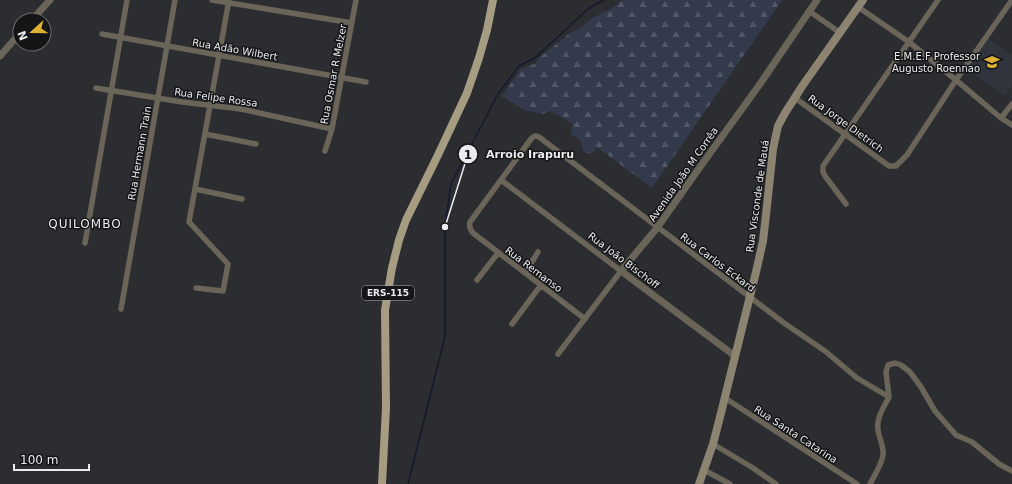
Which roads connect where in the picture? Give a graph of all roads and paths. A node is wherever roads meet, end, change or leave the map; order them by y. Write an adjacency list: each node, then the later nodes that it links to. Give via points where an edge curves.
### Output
1 (50, 0): 14 (street)
2 (127, 0): 18 (street)
3 (174, 0): 21 (street, Rua Hermann Train)
4 (212, 0): 10 (street)
5 (356, 0): 15 (street, Rua Osmar R Melzer)
6 (493, 0): 64 (main road, ERS-115, via 487,30 467,93 406,220 392,268 385,310 386,408)
7 (817, 0): 13 (street, Avenida João M Corrêa)
8 (938, 0): 20 (street)
9 (1012, 0): 12 (street)
10 (229, 1): 15 (street); 23 (street)
11 (860, 3): 16 (main road, Rua Visconde de Mauá); 20 (street)
12 (1010, 8): 25 (street)
13 (809, 11): 16 (street); 44 (street, Avenida João M Corrêa)
14 (39, 12)
15 (352, 23): 24 (street, Rua Osmar R Melzer)
16 (839, 32): 30 (main road, Rua Visconde de Mauá)
17 (102, 34): 18 (street, Rua Adão Wilbert)
18 (121, 38): 21 (street, Rua Adão Wilbert); 28 (street)
19 (12, 42): 22 (street)
20 (909, 42): 25 (street); 37 (street)
21 (166, 46): 23 (street, Rua Adão Wilbert); 29 (street, Rua Hermann Train)
22 (0, 56)
23 (219, 56): 24 (street, Rua Adão Wilbert); 32 (street)
24 (342, 77): 26 (street, Rua Adão Wilbert); 35 (street, Rua Osmar R Melzer)
25 (956, 80): 33 (street); 37 (street, Rua Jorge Dietrich, via 896,166 886,164)
26 (366, 82)
27 (96, 88): 28 (street, Rua Felipe Rossa)
28 (112, 90): 29 (street, Rua Felipe Rossa); 45 (street)
29 (158, 98): 32 (street, Rua Felipe Rossa); 54 (street, Rua Hermann Train)
30 (795, 98): 37 (street, Rua Jorge Dietrich); 53 (main road, Rua Visconde de Mauá, via 781,119 775,137 763,241)
31 (1012, 104): 33 (street)
32 (210, 105): 35 (street, Rua Felipe Rossa); 36 (street)
33 (1001, 118): 34 (street)
34 (1012, 125)
35 (332, 129): 39 (street, Rua Osmar R Melzer)
36 (205, 134): 38 (street); 41 (street)
37 (846, 134): 43 (street, via 823,169 825,176)
38 (256, 144)
39 (325, 151)
40 (501, 180): 44 (street, Rua Carlos Eckard, via 533,136 538,136); 47 (street, Rua Remanso, via 469,226 473,233); 48 (street, Rua João Bischoff)
41 (195, 188): 42 (street); 52 (street, via 189,222 228,264 223,290)
42 (242, 199)
43 (846, 204)
44 (657, 228): 48 (street, Avenida João M Corrêa); 53 (street, Rua Carlos Eckard)
45 (85, 243)
46 (538, 252): 49 (street)
47 (498, 253): 49 (street, Rua Remanso); 50 (street)
48 (621, 271): 55 (street, Avenida João M Corrêa); 58 (street, Rua João Bischoff)
49 (525, 273): 51 (street, Rua Remanso)
50 (477, 280)
51 (541, 285): 55 (street, Rua Remanso); 56 (street)
52 (196, 288)
53 (750, 297): 58 (main road, Rua Visconde de Mauá); 59 (street, Rua Carlos Eckard, via 857,378)
54 (121, 309)
55 (585, 319): 57 (street, Avenida João M Corrêa)
56 (512, 324)
57 (558, 354)
58 (735, 356): 60 (main road, Rua Visconde de Mauá)
59 (889, 397): 63 (street, via 886,372 888,365 895,363 910,372 935,411 956,434 972,442); 69 (street, via 878,422 883,454)
60 (725, 398): 61 (main road, Rua Visconde de Mauá); 68 (street, Rua Santa Catarina)
61 (713, 444): 62 (main road, Rua Visconde de Mauá); 67 (street)
62 (704, 470): 65 (main road, Rua Visconde de Mauá); 66 (street)
63 (1012, 471)
64 (382, 484)
65 (699, 484)
66 (730, 484)
67 (776, 484)
68 (857, 484)
69 (870, 484)

